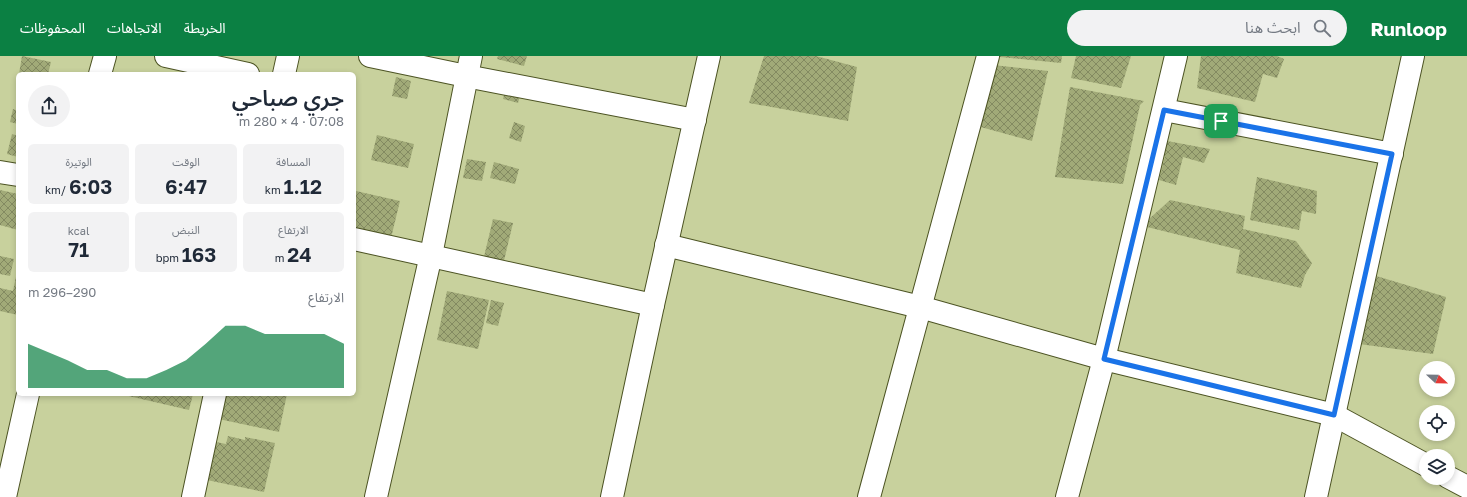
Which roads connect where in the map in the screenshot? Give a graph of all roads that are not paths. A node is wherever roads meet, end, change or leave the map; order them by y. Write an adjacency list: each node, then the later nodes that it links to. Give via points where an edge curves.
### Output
1 (105, 56): 10 (street)
2 (166, 56): 11 (street)
3 (288, 56): 12 (street)
4 (370, 56): 9 (street)
5 (709, 56): 14 (street)
6 (988, 56): 22 (street)
7 (1176, 56): 13 (street)
8 (1413, 56): 15 (street)
9 (469, 66): 14 (street); 20 (street)
10 (101, 72)
11 (239, 72)
12 (284, 72)
13 (1164, 110): 15 (street); 23 (street)
14 (695, 120): 19 (street)
15 (1392, 154): 26 (street)
16 (0, 172): 17 (street)
17 (16, 175)
18 (356, 239): 20 (street)
19 (666, 245): 21 (street); 22 (street)
20 (431, 255): 21 (street); 32 (street)
21 (653, 305): 33 (street)
22 (920, 307): 23 (street); 34 (street)
23 (1104, 359): 26 (street); 35 (street)
24 (28, 396): 30 (street)
25 (215, 396): 31 (street)
26 (1334, 415): 27 (street); 36 (street)
27 (1419, 461)
28 (1455, 481): 29 (street)
29 (1467, 487)
30 (5, 497)
31 (193, 497)
32 (376, 497)
33 (612, 497)
34 (869, 497)
35 (1067, 497)
36 (1316, 497)

